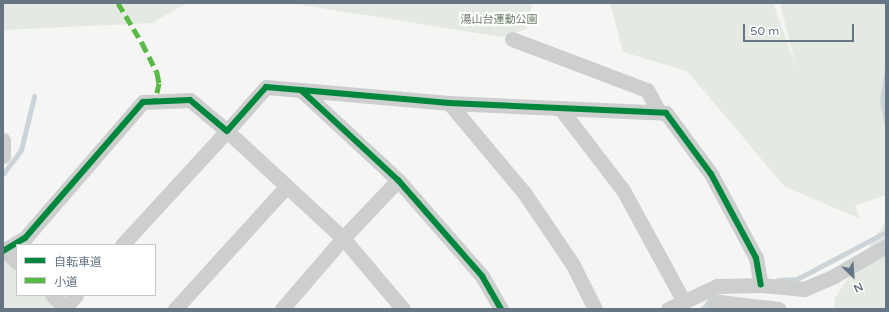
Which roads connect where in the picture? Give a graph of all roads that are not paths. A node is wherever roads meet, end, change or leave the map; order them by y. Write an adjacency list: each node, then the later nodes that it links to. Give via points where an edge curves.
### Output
1 (512, 39): 5 (street, via 647,90)
2 (301, 90): 3 (street); 6 (street, via 266,87); 9 (street)
3 (449, 103): 4 (street); 25 (street, via 525,194 573,265)
4 (560, 108): 5 (street); 19 (street, via 623,190)
5 (659, 112): 16 (street, via 666,113 711,174 756,258)
6 (227, 131): 10 (street); 12 (street); 14 (street, via 190,100 143,102 25,238)
7 (3, 140): 8 (street)
8 (3, 156)
9 (398, 180): 11 (street); 24 (street, via 482,276)
10 (287, 186): 11 (street); 22 (street)
11 (343, 238): 20 (street); 23 (street)
12 (123, 244)
13 (886, 246): 16 (street, via 834,276 804,289)
14 (4, 251): 15 (street)
15 (16, 261)
16 (760, 280): 19 (street, via 717,286)
17 (53, 296): 21 (street)
18 (75, 296): 21 (street)
19 (683, 300): 26 (street)
20 (291, 306)
21 (65, 308)
22 (175, 309)
23 (403, 309)
24 (501, 309)
25 (595, 309)
26 (668, 309)
27 (714, 309): 28 (street, via 719,302)
28 (779, 309)

